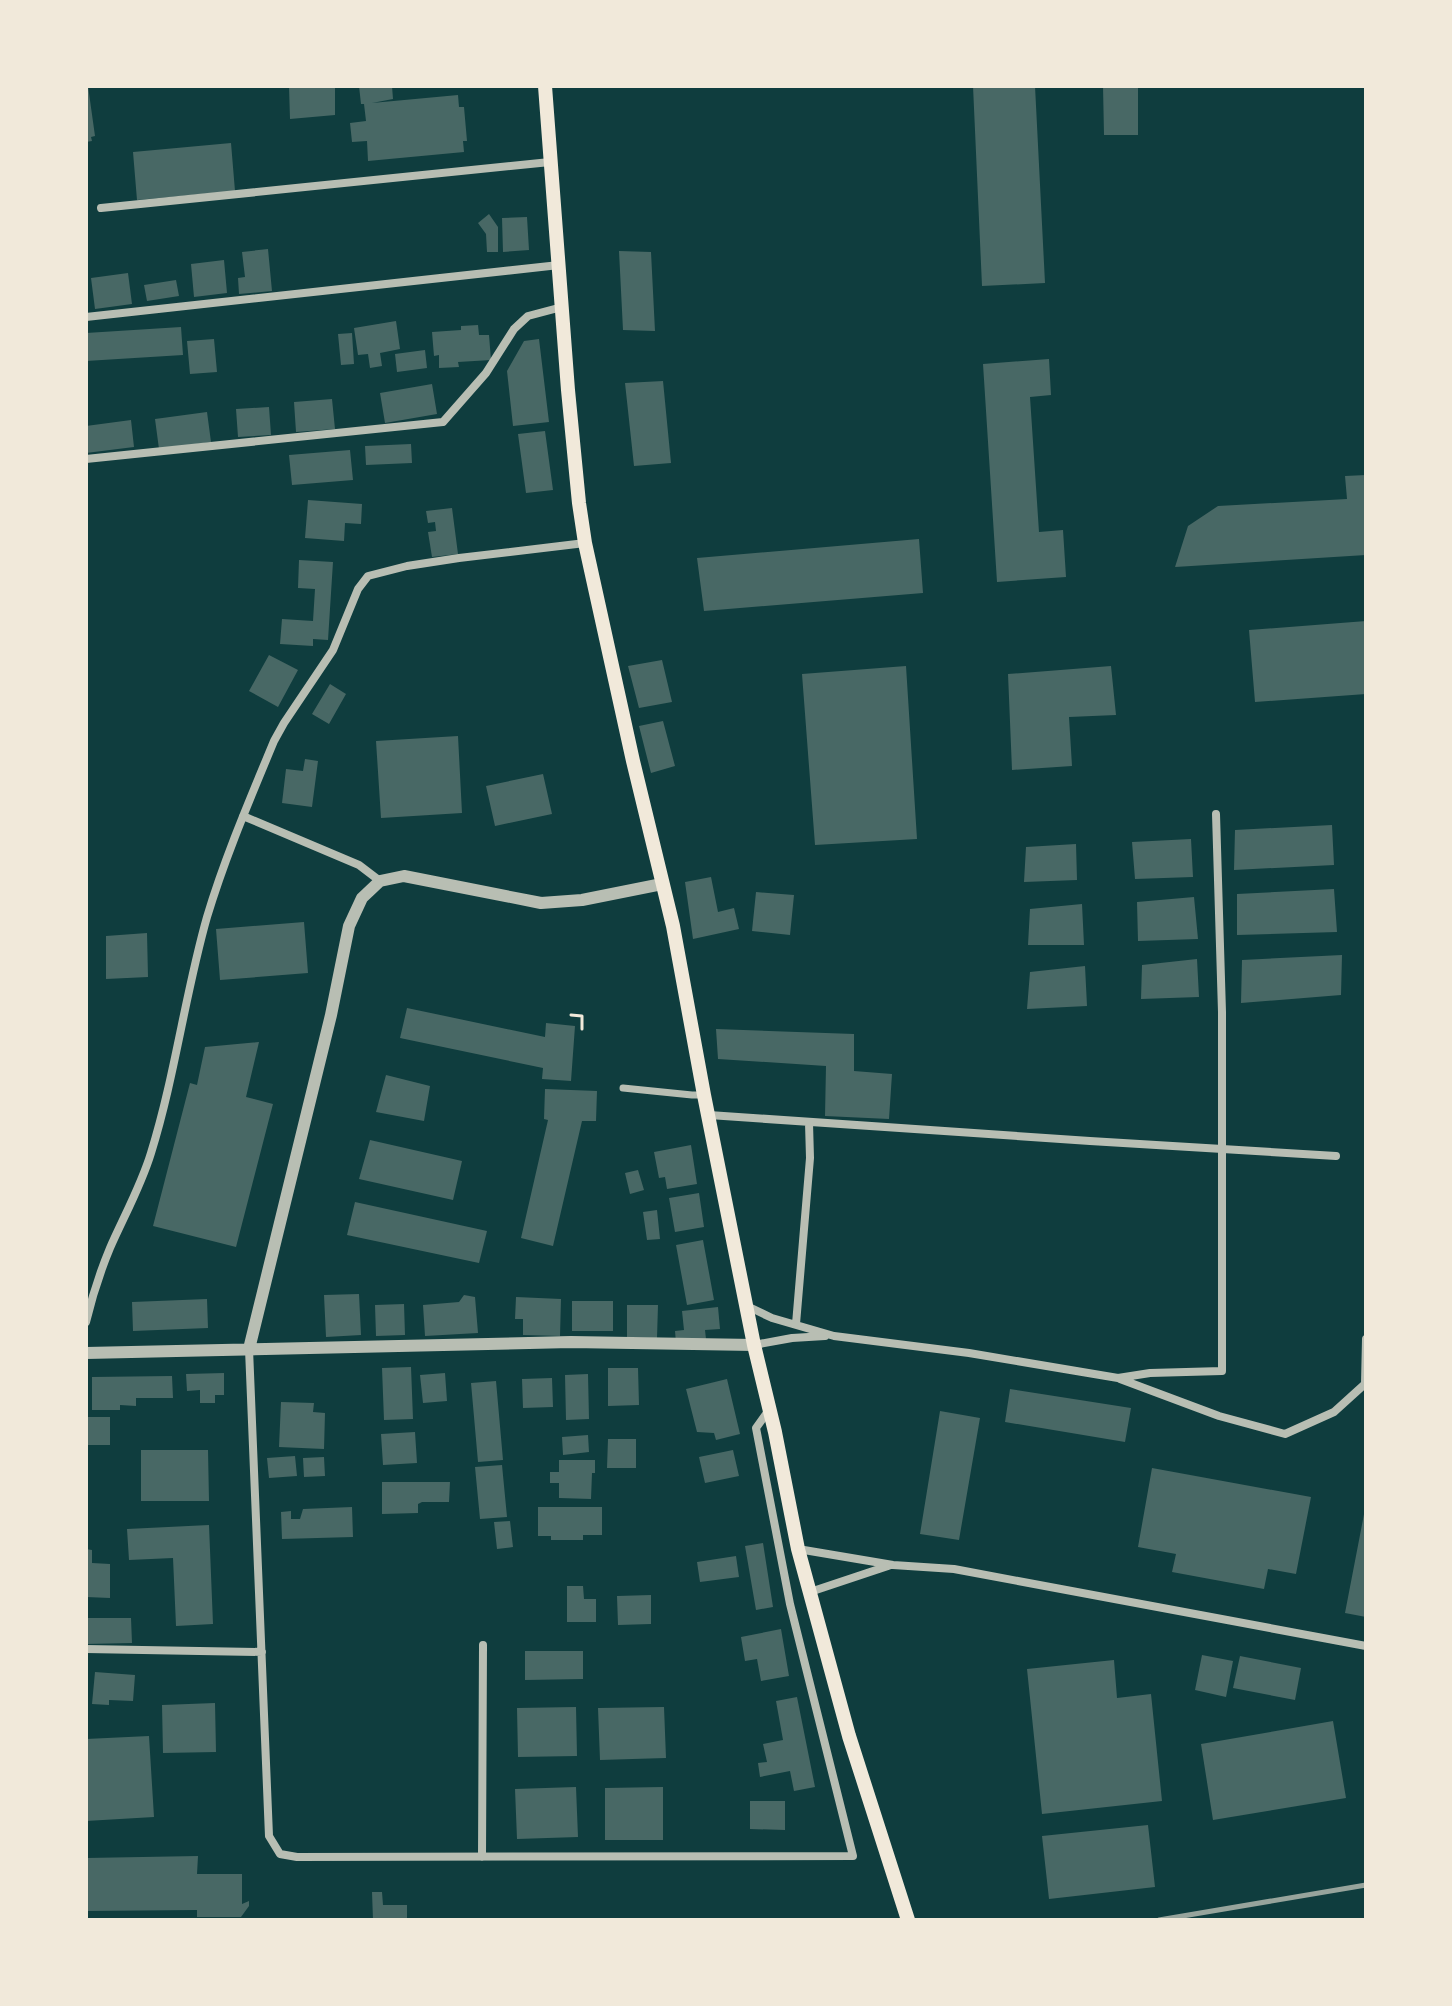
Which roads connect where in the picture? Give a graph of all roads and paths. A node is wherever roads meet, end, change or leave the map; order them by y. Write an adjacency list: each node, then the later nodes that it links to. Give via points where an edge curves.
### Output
1 (545, 86): 2 (main road)
2 (550, 162): 3 (street); 4 (main road)
3 (101, 208)
4 (559, 265): 5 (main road); 6 (street)
5 (562, 307): 7 (street, via 528,316 514,329 486,373 443,422); 8 (main road)
6 (86, 317)
7 (86, 459)
8 (585, 543): 10 (street, via 459,558 368,576 333,650 274,741); 12 (main road)
9 (1216, 814): 19 (street)
10 (243, 816): 11 (street, via 359,865); 22 (street, via 206,919 151,1153 93,1291)
11 (380, 881): 12 (street, via 404,876 541,903); 27 (street, via 362,898 349,926)
12 (662, 884): 16 (main road)
13 (571, 1015): 14 (path, via 582,1016)
14 (582, 1029)
15 (623, 1088): 16 (street)
16 (704, 1095): 17 (main road)
17 (709, 1115): 18 (street); 21 (main road)
18 (809, 1123): 19 (street); 23 (street)
19 (1222, 1149): 20 (street); 29 (street, via 1222,1371)
20 (1336, 1156)
21 (747, 1306): 23 (street); 26 (main road)
22 (86, 1322)
23 (796, 1324): 24 (street)
24 (834, 1336): 26 (street); 29 (street)
25 (1366, 1339): 30 (street)
26 (754, 1345): 27 (street, via 571,1342); 31 (main road)
27 (249, 1349): 28 (street); 38 (street)
28 (86, 1353)
29 (1118, 1378): 30 (street, via 1285,1434 1334,1412)
30 (1366, 1383)
31 (769, 1409): 32 (main road); 39 (street, via 756,1428 790,1604 853,1856)
32 (798, 1549): 33 (street); 34 (main road)
33 (893, 1565): 34 (street); 36 (street, via 954,1569)
34 (810, 1592): 40 (main road)
35 (483, 1645): 39 (street)
36 (1366, 1646)
37 (86, 1649): 38 (street)
38 (262, 1652): 39 (street, via 269,1836 280,1854)
39 (482, 1857)
40 (908, 1920)

